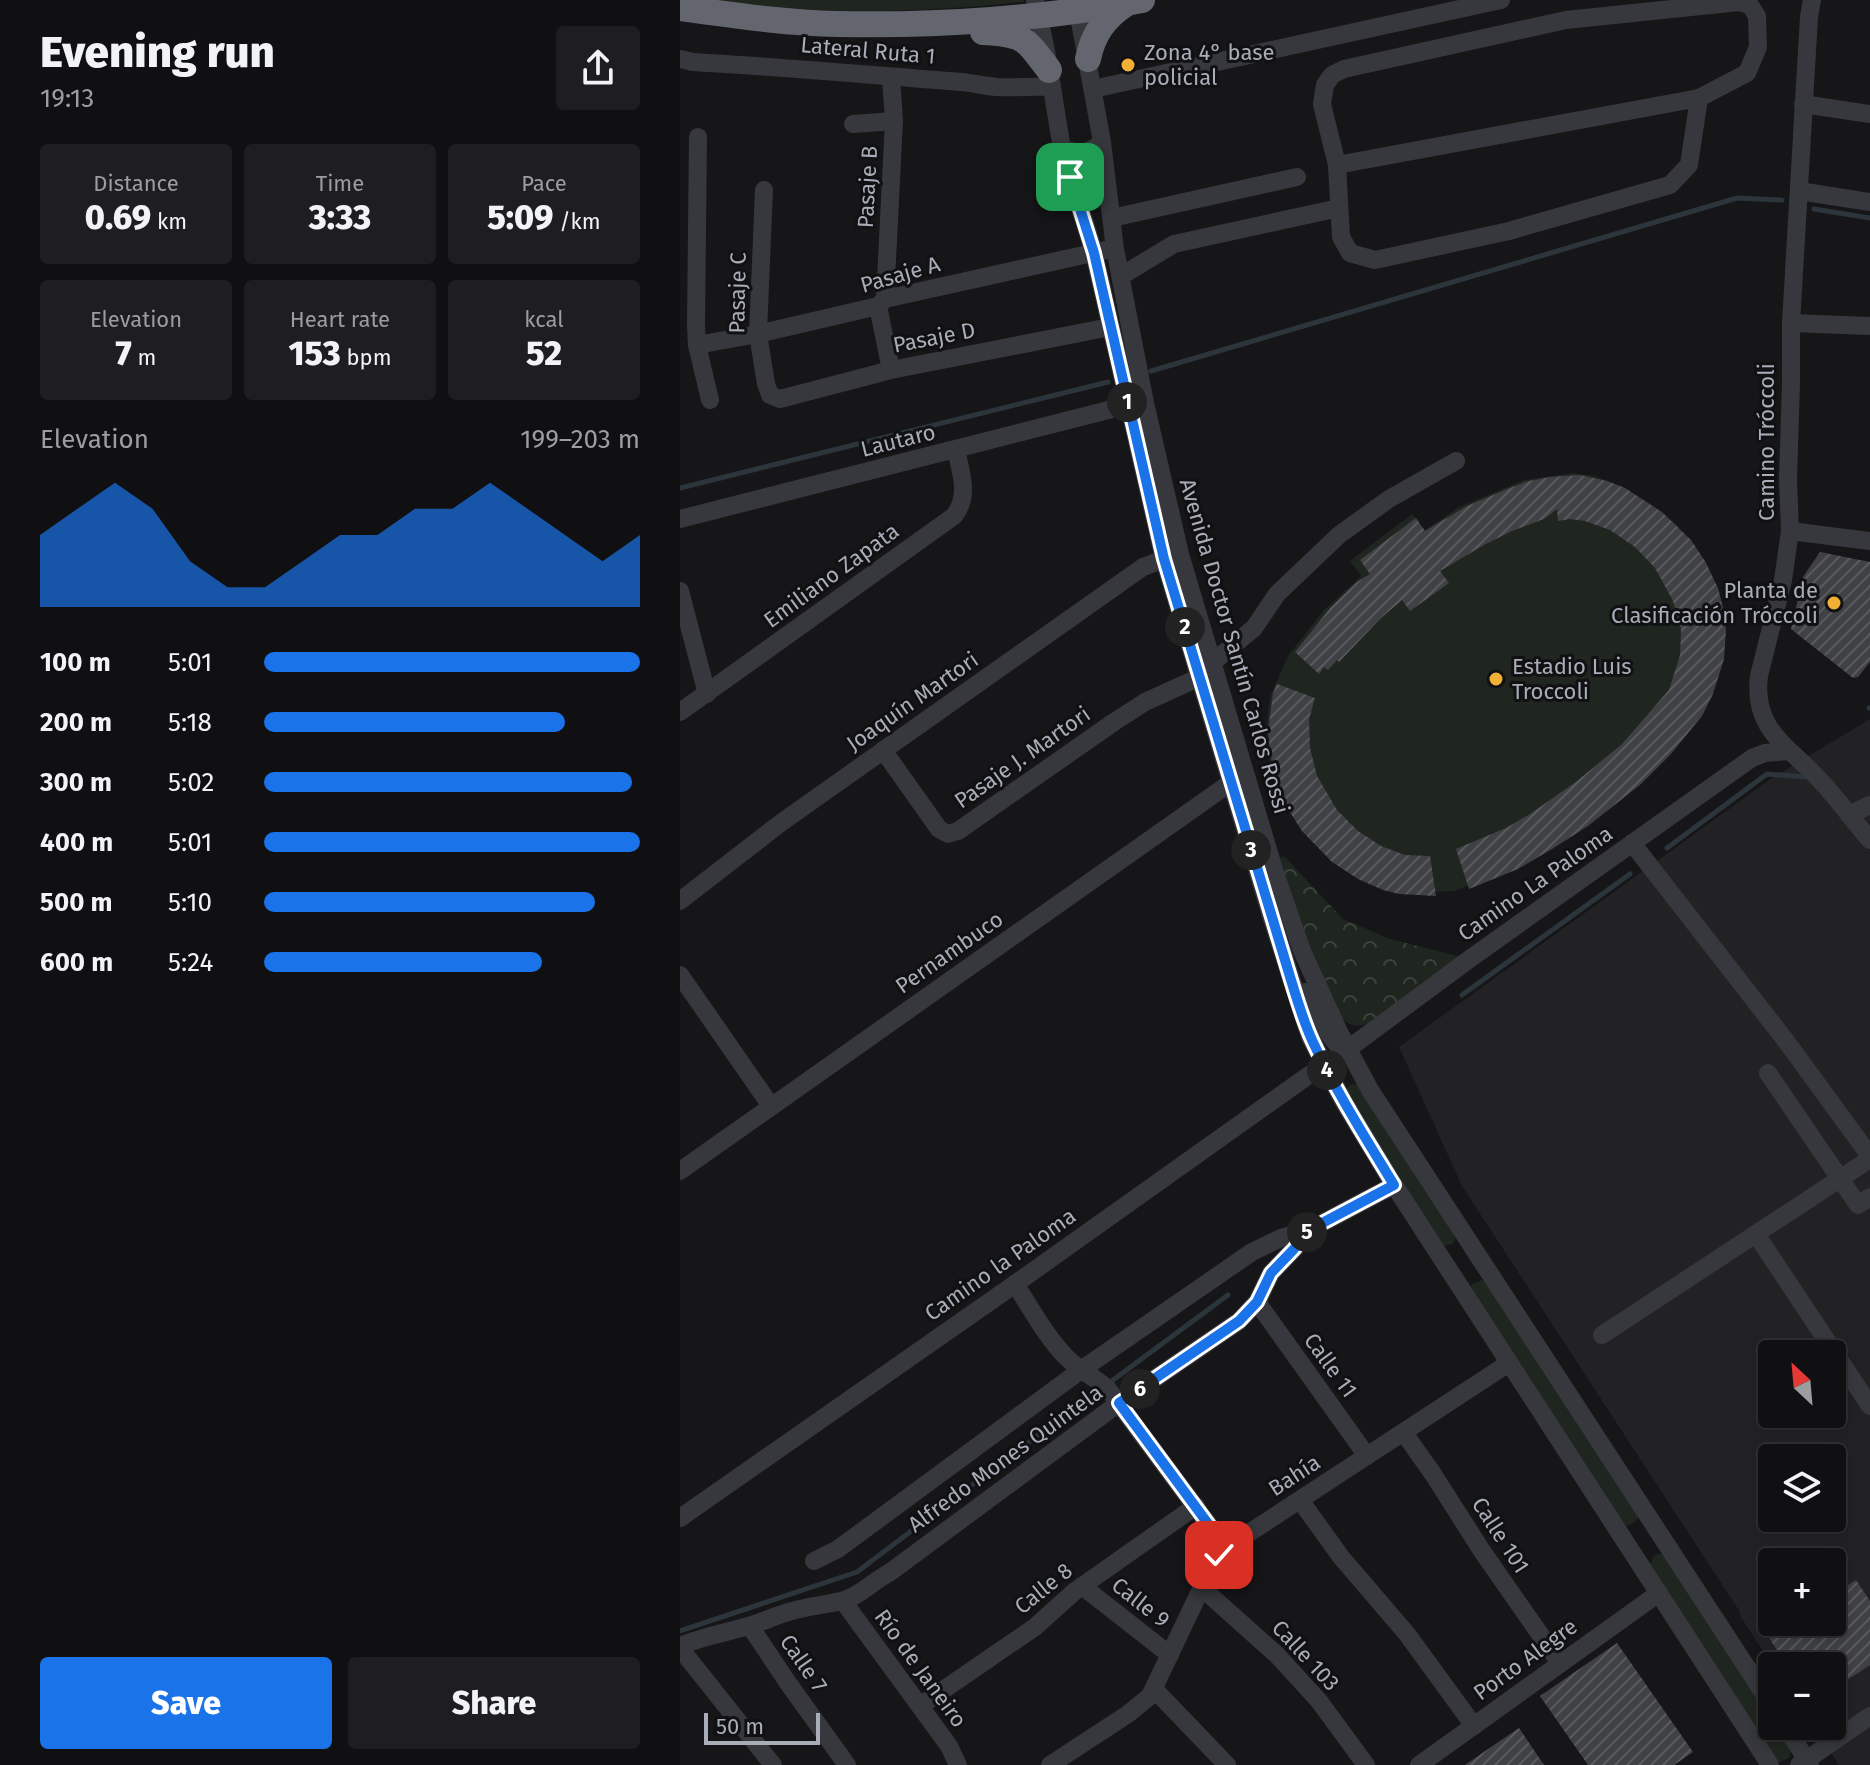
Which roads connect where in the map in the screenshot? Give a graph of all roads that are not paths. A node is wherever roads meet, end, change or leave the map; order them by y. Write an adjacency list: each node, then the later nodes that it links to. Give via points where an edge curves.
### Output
1 (1501, 0): 14 (street)
2 (1812, 0): 16 (street, Camino Tróccoli)
3 (1134, 1): 5 (highway); 11 (highway, via 1115,11 1096,32)
4 (1706, 3): 6 (street); 15 (street, via 1750,5 1757,16 1758,47 1747,73)
5 (1077, 5): 8 (highway); 11 (street, Avenida Doctor Santín Carlos Rossi)
6 (1676, 5): 23 (street, via 1566,20 1344,69 1325,85 1322,104)
7 (680, 8): 9 (highway, via 837,24)
8 (1036, 8): 9 (highway); 13 (street, Avenida Doctor Santín Carlos Rossi)
9 (950, 21): 13 (highway, via 970,31 1018,36)
10 (680, 59): 12 (street, Lateral Ruta 1)
11 (1088, 59): 14 (street, Avenida Doctor Santín Carlos Rossi)
12 (891, 78): 13 (street, Lateral Ruta 1, via 997,87); 18 (street, Pasaje B)
13 (1050, 79): 22 (street, Avenida Doctor Santín Carlos Rossi)
14 (1093, 89): 21 (street, Avenida Doctor Santín Carlos Rossi)
15 (1699, 98): 23 (street); 28 (street, via 1689,165 1670,185 1509,231 1375,260 1350,253 1341,237)
16 (1803, 104): 17 (street); 26 (street, Camino Tróccoli)
17 (1870, 114)
18 (894, 121): 19 (street); 33 (street, Pasaje B)
19 (853, 124)
20 (698, 137): 38 (street)
21 (1102, 142): 22 (street, via 1082,153); 29 (street, Avenida Doctor Santín Carlos Rossi)
22 (1062, 149): 31 (street, Avenida Doctor Santín Carlos Rossi)
23 (1337, 165): 28 (street)
24 (1297, 177): 29 (street)
25 (764, 190): 37 (street, Pasaje C)
26 (1799, 191): 27 (street); 34 (street, Camino Tróccoli)
27 (1870, 202)
28 (1339, 208): 32 (street, via 1174,244)
29 (1112, 218): 30 (street, Avenida Doctor Santín Carlos Rossi)
30 (1115, 249): 31 (street, Pasaje A); 32 (street, Avenida Doctor Santín Carlos Rossi)
31 (1094, 253): 33 (street, Pasaje A); 36 (street, Avenida Doctor Santín Carlos Rossi)
32 (1121, 276): 48 (street, Avenida Doctor Santín Carlos Rossi)
33 (882, 302): 37 (street, Pasaje A); 39 (street, Pasaje B)
34 (1791, 323): 35 (street); 46 (street, Camino Tróccoli)
35 (1870, 326)
36 (1110, 327): 39 (street, Pasaje D); 42 (street, Avenida Doctor Santín Carlos Rossi)
37 (758, 334): 38 (street, Pasaje A); 40 (street, Pasaje C)
38 (697, 345): 41 (street)
39 (891, 370): 40 (street, Pasaje D, via 780,399)
40 (770, 395)
41 (710, 400)
42 (1128, 405): 43 (street, Lautaro); 48 (street, Avenida Doctor Santín Carlos Rossi)
43 (956, 450): 45 (street, Lautaro); 52 (street, Emiliano Zapata, via 963,499 954,516)
44 (1456, 461): 50 (street, Pasaje J. Martori, via 1339,535 1277,594 1254,628)
45 (680, 519)
46 (1790, 531): 47 (street); 54 (street, Camino Tróccoli, via 1759,676 1757,692)
47 (1870, 541)
48 (1172, 556): 50 (street, Avenida Doctor Santín Carlos Rossi); 51 (street, Avenida Doctor Santín Carlos Rossi); 55 (street, Joaquín Martori, via 1143,567)
49 (680, 591): 52 (street)
50 (1213, 662): 51 (street, Pasaje J. Martori); 58 (street, Avenida Doctor Santín Carlos Rossi)
51 (1200, 677): 55 (street, Pasaje J. Martori, via 1124,715 948,834 939,829); 58 (street, Avenida Doctor Santín Carlos Rossi)
52 (707, 694): 53 (street, Emiliano Zapata)
53 (680, 712)
54 (1765, 721): 56 (street, Camino Tróccoli); 57 (street)
55 (883, 750): 63 (street, Joaquín Martori)
56 (1789, 751): 57 (street, Camino La Paloma); 60 (street, Camino Tróccoli)
57 (1752, 758): 62 (street, Camino La Paloma)
58 (1238, 777): 64 (street, Avenida Doctor Santín Carlos Rossi); 66 (street, Avenida Doctor Santín Carlos Rossi, via 1302,951); 69 (street, Pernambuco)
59 (1870, 805): 60 (street)
60 (1849, 815): 61 (street, Camino Tróccoli)
61 (1870, 840)
62 (1632, 843): 66 (street, Camino La Paloma); 70 (street)
63 (680, 901)
64 (1288, 970): 66 (street, via 1301,983 1331,1039); 67 (street, Avenida Doctor Santín Carlos Rossi)
65 (680, 975): 69 (street)
66 (1347, 1049): 67 (street, Camino la Paloma); 77 (street, Avenida Doctor Santín Carlos Rossi)
67 (1325, 1066): 73 (street, Avenida Doctor Santín Carlos Rossi); 79 (street, Camino la Paloma)
68 (1768, 1073): 72 (street)
69 (771, 1106): 71 (street, Pernambuco)
70 (1870, 1157): 72 (street)
71 (680, 1171)
72 (1840, 1179): 74 (street, via 1858,1205); 76 (street)
73 (1394, 1185): 75 (street, Alfredo Mones Quintela); 78 (street, Avenida Doctor Santín Carlos Rossi)
74 (1870, 1197)
75 (1309, 1230): 80 (street, Alfredo Mones Quintela, via 1271,1273); 83 (street, Alfredo Mones Quintela, via 1252,1252)
76 (1756, 1234): 81 (street); 85 (street)
77 (1480, 1259): 78 (street); 91 (street, Avenida Doctor Santín Carlos Rossi)
78 (1453, 1276): 82 (street, Avenida Doctor Santín Carlos Rossi)
79 (1015, 1284): 83 (street, via 1067,1359); 90 (street, Camino la Paloma)
80 (1257, 1302): 84 (street, Alfredo Mones Quintela, via 1239,1321); 87 (street, Calle 11)
81 (1602, 1335)
82 (1509, 1363): 86 (street, Bahía); 93 (street, Avenida Doctor Santín Carlos Rossi)
83 (1081, 1370): 84 (street); 94 (street, Alfredo Mones Quintela, via 838,1549)
84 (1119, 1403): 89 (street); 98 (street, Alfredo Mones Quintela, via 889,1573)
85 (1870, 1406)
86 (1404, 1433): 87 (street, Bahía); 102 (street, Calle 101)
87 (1367, 1456): 88 (street, Bahía)
88 (1300, 1500): 92 (street, Bahía); 107 (street)
89 (1196, 1506): 92 (street); 95 (street, Calle 8)
90 (680, 1518)
91 (1660, 1533): 93 (street); 103 (street, Avenida Doctor Santín Carlos Rossi)
92 (1226, 1548): 96 (street, Bahía)
93 (1632, 1551): 97 (street, Avenida Doctor Santín Carlos Rossi)
94 (814, 1561)
95 (1082, 1586): 101 (street, Calle 9); 105 (street, Calle 8, via 1035,1627)
96 (1202, 1588): 101 (street, Bahía); 117 (street, Calle 103, via 1288,1666)
97 (1659, 1593): 102 (street, Porto Alegre); 119 (street, Avenida Doctor Santín Carlos Rossi)
98 (843, 1601): 99 (street, Alfredo Mones Quintela); 105 (street, Río de Janeiro)
99 (750, 1626): 100 (street, Alfredo Mones Quintela); 112 (street, Calle 7)
100 (680, 1647): 111 (street)
101 (1170, 1655): 104 (street, Bahía)
102 (1560, 1663): 107 (street, Porto Alegre)
103 (1758, 1684)
104 (1155, 1690): 109 (street, Bahía); 116 (street)
105 (920, 1706): 113 (street, Río de Janeiro)
106 (1870, 1716): 110 (street)
107 (1474, 1726): 118 (street, Porto Alegre)
108 (1793, 1740): 110 (street)
109 (1072, 1749): 114 (street, Bahía); 115 (street)
110 (1805, 1763)
111 (773, 1765)
112 (847, 1765)
113 (958, 1765)
114 (1050, 1765)
115 (1084, 1765)
116 (1227, 1765)
117 (1366, 1765)
118 (1419, 1765)
119 (1770, 1765)

